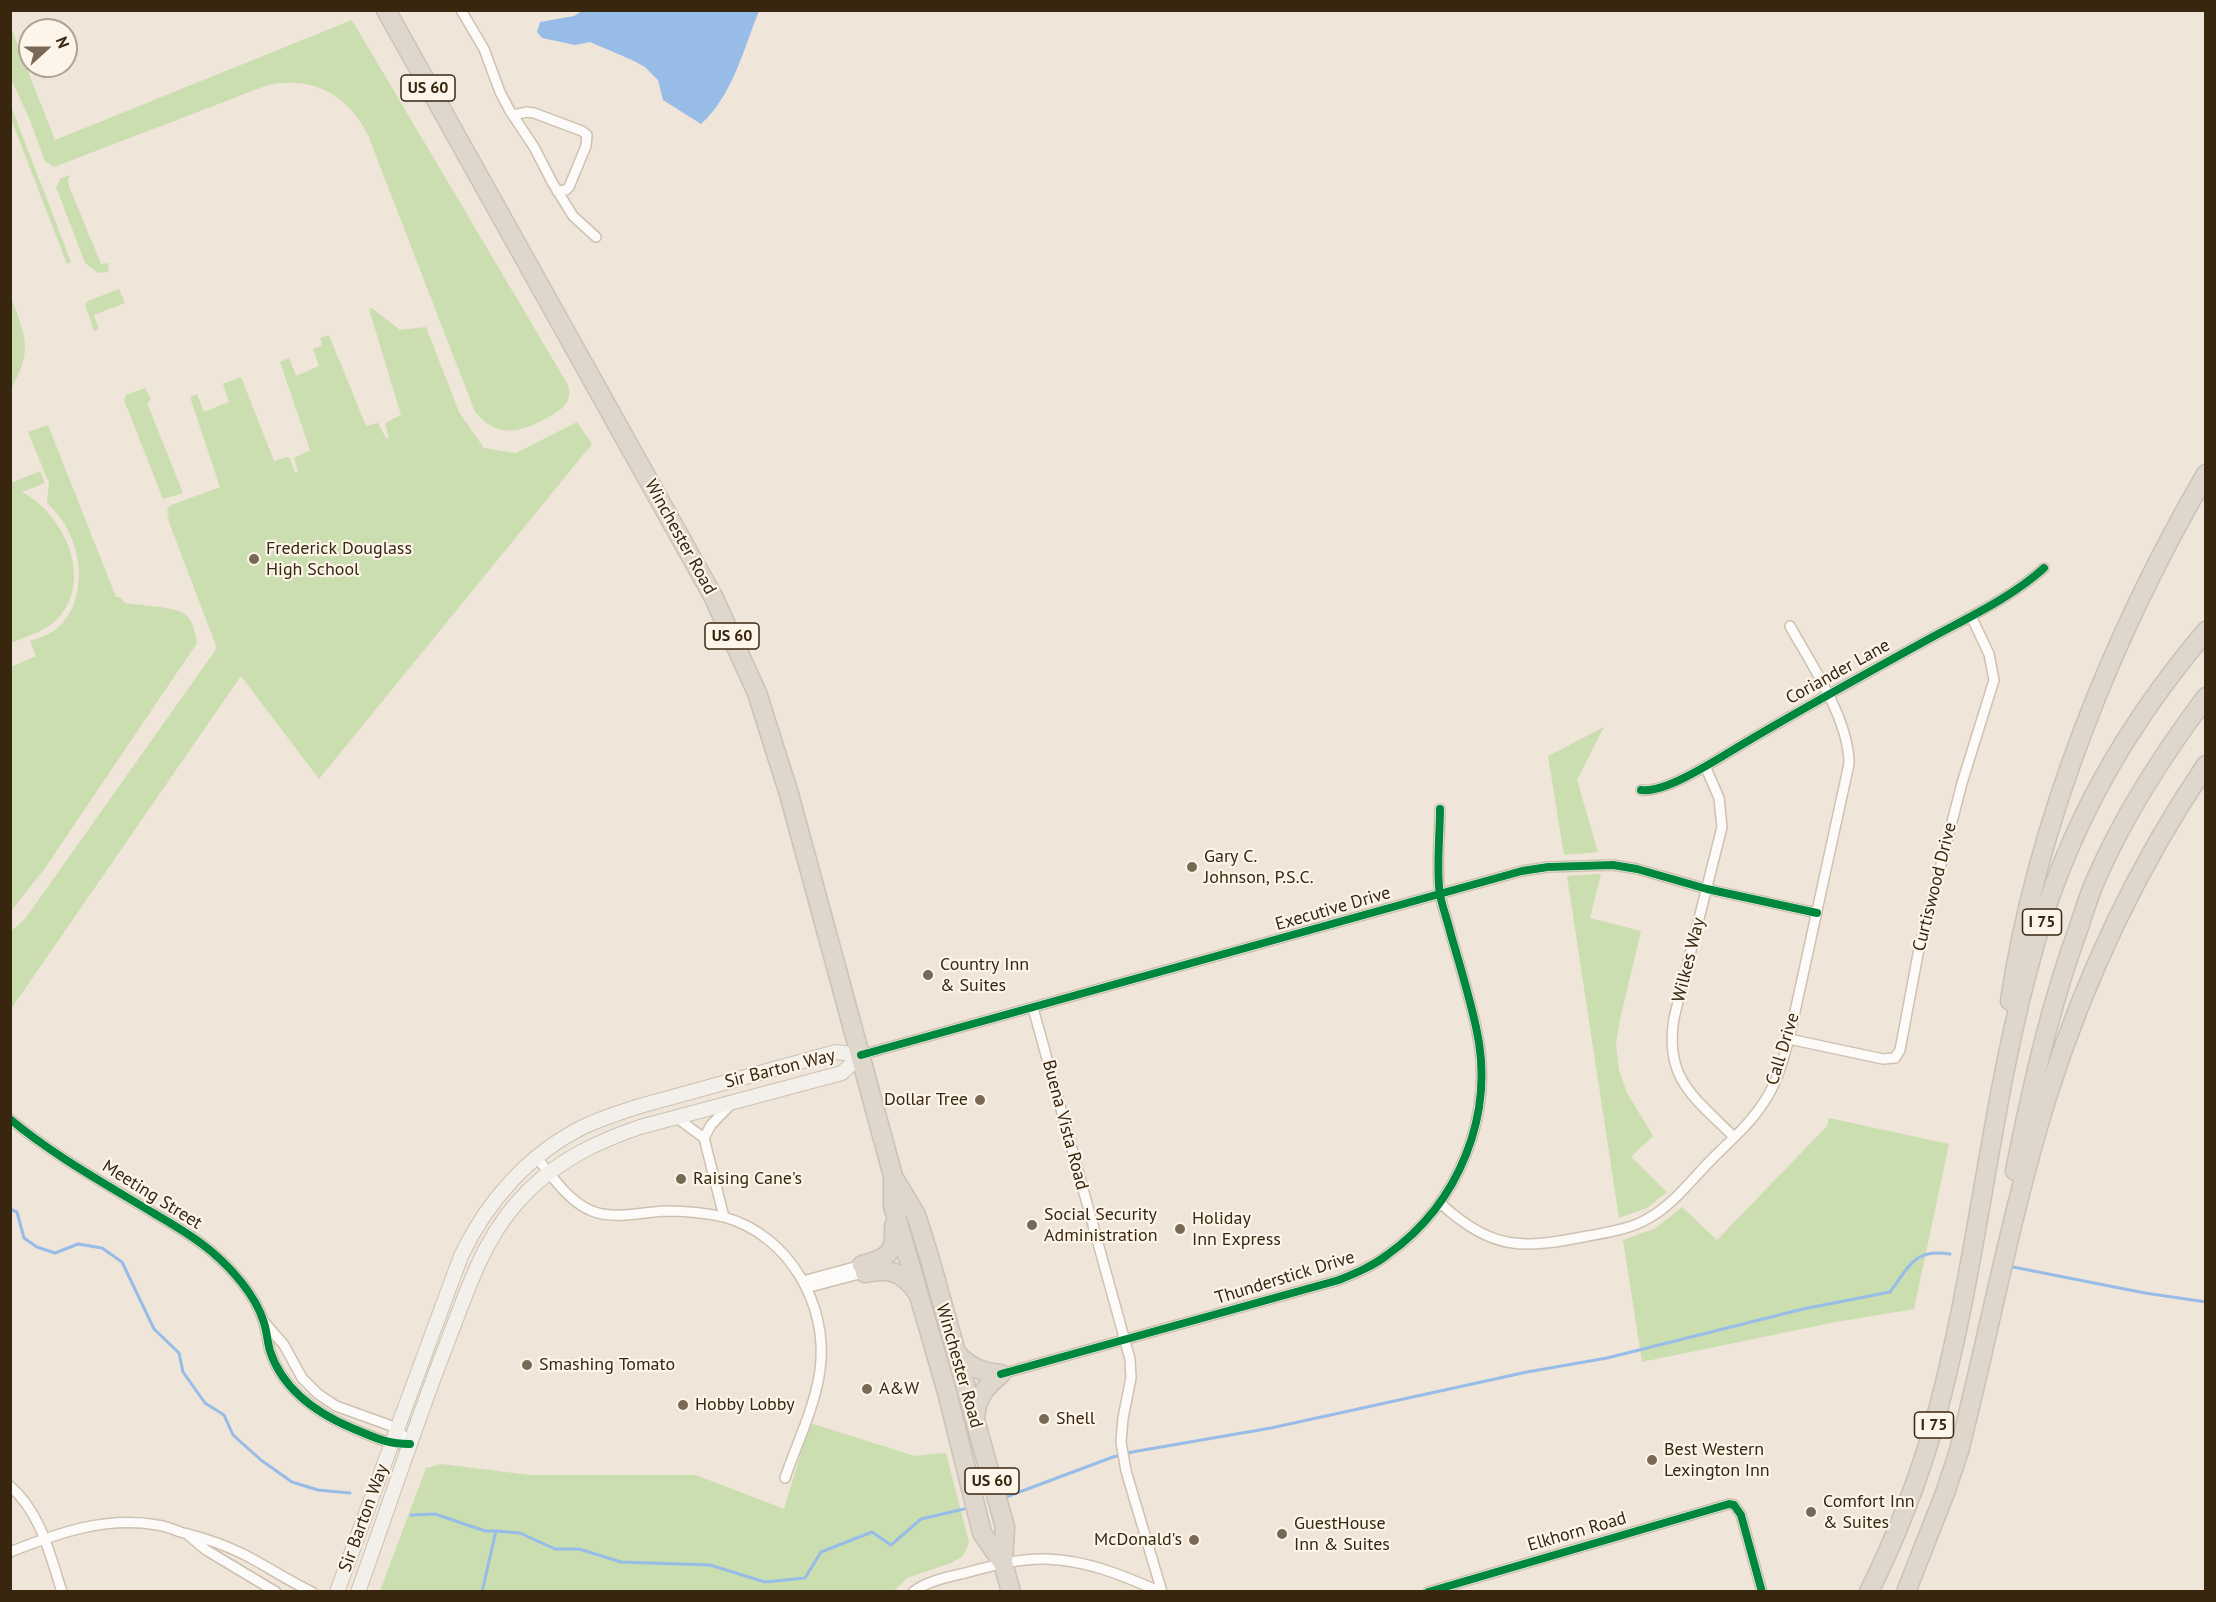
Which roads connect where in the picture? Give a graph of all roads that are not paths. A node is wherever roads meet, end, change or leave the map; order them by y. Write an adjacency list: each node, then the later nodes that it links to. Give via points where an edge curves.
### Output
1 (386, 10): 22 (highway, Winchester Road / US 60, via 730,630 769,727)
2 (461, 10): 3 (street, via 484,49)
3 (513, 115): 4 (street); 4 (street, via 534,113 587,135 569,187)
4 (557, 190): 5 (street, via 573,216)
5 (596, 237)
6 (2205, 474): 34 (highway, via 2119,646 2084,730 2044,850 2014,975)
7 (2044, 568): 8 (street, Coriander Lane)
8 (1971, 616): 11 (street, Coriander Lane); 21 (street, Curtiswood Drive, via 1989,654 1994,680 1964,775 1918,954 1900,1050 1894,1058 1883,1059)
9 (1790, 626): 11 (street, Call Drive)
10 (2205, 631): 34 (highway, I 75, via 2140,716 2107,770 2056,880 2016,1016)
11 (1827, 695): 14 (street, Coriander Lane); 19 (street, Call Drive, via 1848,743 1849,764)
12 (2205, 698): 38 (highway, I 75, via 2123,824 2096,878 2066,962 2034,1077)
13 (2205, 765): 38 (highway, via 2154,849 2102,950 2078,1009 2047,1098)
14 (1705, 766): 15 (street, Coriander Lane, via 1663,787); 17 (street, Wilkes Way, via 1722,815)
15 (1641, 790)
16 (1440, 809): 18 (street, Thunderstick Drive)
17 (1707, 889): 18 (street, Executive Drive, via 1637,869 1588,865 1521,871); 19 (street, Executive Drive); 26 (street, Wilkes Way, via 1674,1018 1671,1054 1683,1083)
18 (1440, 895): 20 (street, Executive Drive); 31 (street, Thunderstick Drive, via 1477,1028 1481,1059 1475,1127)
19 (1817, 913): 21 (street, Call Drive)
20 (1033, 1008): 22 (street, Executive Drive); 40 (street, Buena Vista Road)
21 (1789, 1039): 26 (street, Call Drive, via 1772,1089)
22 (861, 1055): 23 (main road, Sir Barton Way, via 842,1073); 28 (main road, Sir Barton Way, via 836,1052 640,1106 581,1128); 30 (highway, Winchester Road / US 60)
23 (732, 1102): 24 (main road, Sir Barton Way); 27 (street)
24 (677, 1118): 27 (street); 29 (main road, Sir Barton Way, via 611,1137)
25 (10, 1119): 39 (street, Meeting Street, via 211,1251 248,1292)
26 (1734, 1137): 31 (street, Call Drive, via 1665,1208 1646,1220 1613,1231 1549,1244 1517,1245 1478,1231)
27 (704, 1138): 33 (street)
28 (537, 1158): 29 (street); 44 (main road, Sir Barton Way, via 495,1198 471,1234)
29 (549, 1172): 33 (street, via 576,1201 597,1213 665,1211); 46 (main road, Sir Barton Way, via 508,1214 474,1269)
30 (893, 1176): 32 (highway, Winchester Road / US 60); 41 (highway, Winchester Road / US 60, via 916,1215)
31 (1441, 1204): 40 (street, Thunderstick Drive, via 1404,1242 1364,1270)
32 (893, 1206): 35 (highway, via 893,1247 881,1260); 37 (highway, Winchester Road / US 60)
33 (724, 1217): 36 (street, via 773,1243 793,1264)
34 (1971, 1250): 65 (highway, I 75, via 1933,1428 1901,1520)
35 (863, 1269): 36 (street); 37 (highway, via 893,1271 910,1282)
36 (805, 1285): 47 (street, via 822,1354 813,1400)
37 (919, 1296): 53 (highway, Winchester Road / US 60, via 982,1533)
38 (1992, 1312): 66 (highway, I 75, via 1959,1451)
39 (264, 1321): 44 (street, Meeting Street, via 318,1395 336,1406); 45 (street, Meeting Street, via 270,1353 297,1394 314,1410)
40 (1125, 1340): 42 (street, Thunderstick Drive); 62 (street, Buena Vista Road, via 1131,1378 1121,1442)
41 (955, 1351): 42 (highway, via 982,1373); 43 (highway, Winchester Road / US 60)
42 (1001, 1374): 43 (highway, via 982,1392)
43 (975, 1421): 53 (highway, Winchester Road / US 60, via 1005,1527)
44 (397, 1428): 45 (main road, Sir Barton Way); 46 (street)
45 (391, 1444): 46 (street, Meeting Street); 58 (main road, Sir Barton Way)
46 (410, 1444): 59 (main road, Sir Barton Way)
47 (784, 1478)
48 (10, 1486): 50 (street, via 35,1517)
49 (187, 1534): 50 (street, via 158,1525 122,1522 87,1525); 52 (street, via 201,1536); 54 (street)
50 (45, 1538): 51 (street); 55 (street)
51 (10, 1552)
52 (256, 1561): 54 (street); 57 (street)
53 (1004, 1563): 60 (street, via 944,1578); 61 (highway, Winchester Road / US 60); 62 (street, via 1044,1559 1078,1563 1111,1571)
54 (248, 1576): 56 (street)
55 (62, 1592)
56 (276, 1592)
57 (312, 1592)
58 (337, 1592)
59 (358, 1592)
60 (913, 1592)
61 (1011, 1592)
62 (1161, 1592)
63 (1428, 1592): 64 (street, Elkhorn Road, via 1726,1504 1734,1505 1741,1515)
64 (1762, 1592)
65 (1869, 1592)
66 (1906, 1592)

